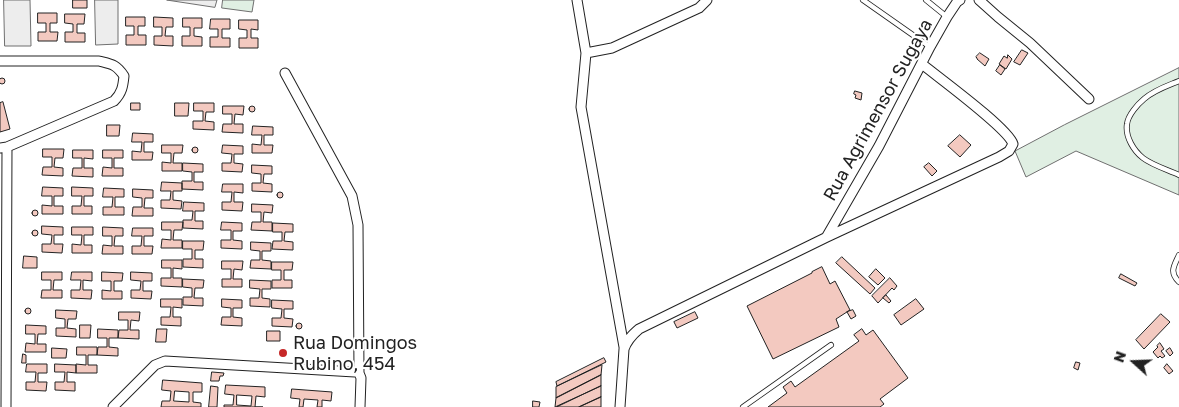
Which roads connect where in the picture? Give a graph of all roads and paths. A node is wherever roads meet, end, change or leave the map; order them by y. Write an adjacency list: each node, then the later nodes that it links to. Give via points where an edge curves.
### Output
1 (577, 0): 9 (street)
2 (708, 0): 9 (street, via 699,8 612,48)
3 (863, 0): 8 (lane)
4 (926, 0): 7 (lane)
5 (960, 0): 7 (street, Rua Agrimensor Sugaya)
6 (979, 0): 14 (street)
7 (947, 17): 8 (street, Rua Agrimensor Sugaya)
8 (930, 47): 11 (street, Rua Agrimensor Sugaya)
9 (586, 53): 22 (street, via 580,107)
10 (0, 61): 15 (street, via 110,63 124,76 122,90 114,101)
11 (922, 64): 17 (street, Rua Agrimensor Sugaya); 17 (street, Rua Agrimensor Sugaya, via 988,116 1008,135 1013,142 1012,148 1000,157)
12 (286, 73): 23 (street, via 352,196 358,225)
13 (1179, 81): 16 (lane, via 1145,98 1127,123 1136,152 1145,160)
14 (1089, 99)
15 (4, 147): 19 (street)
16 (1179, 175)
17 (826, 237): 22 (street, Rua Agrimensor Sugaya, via 639,329 632,334)
18 (1179, 255): 20 (lane, via 1173,270)
19 (4, 278): 24 (street)
20 (1179, 282)
21 (831, 345): 28 (lane)
22 (624, 349): 27 (street)
23 (359, 373): 25 (street, via 165,361 155,365); 26 (street)
24 (6, 407)
25 (113, 407)
26 (360, 407)
27 (620, 407)
28 (744, 407)

